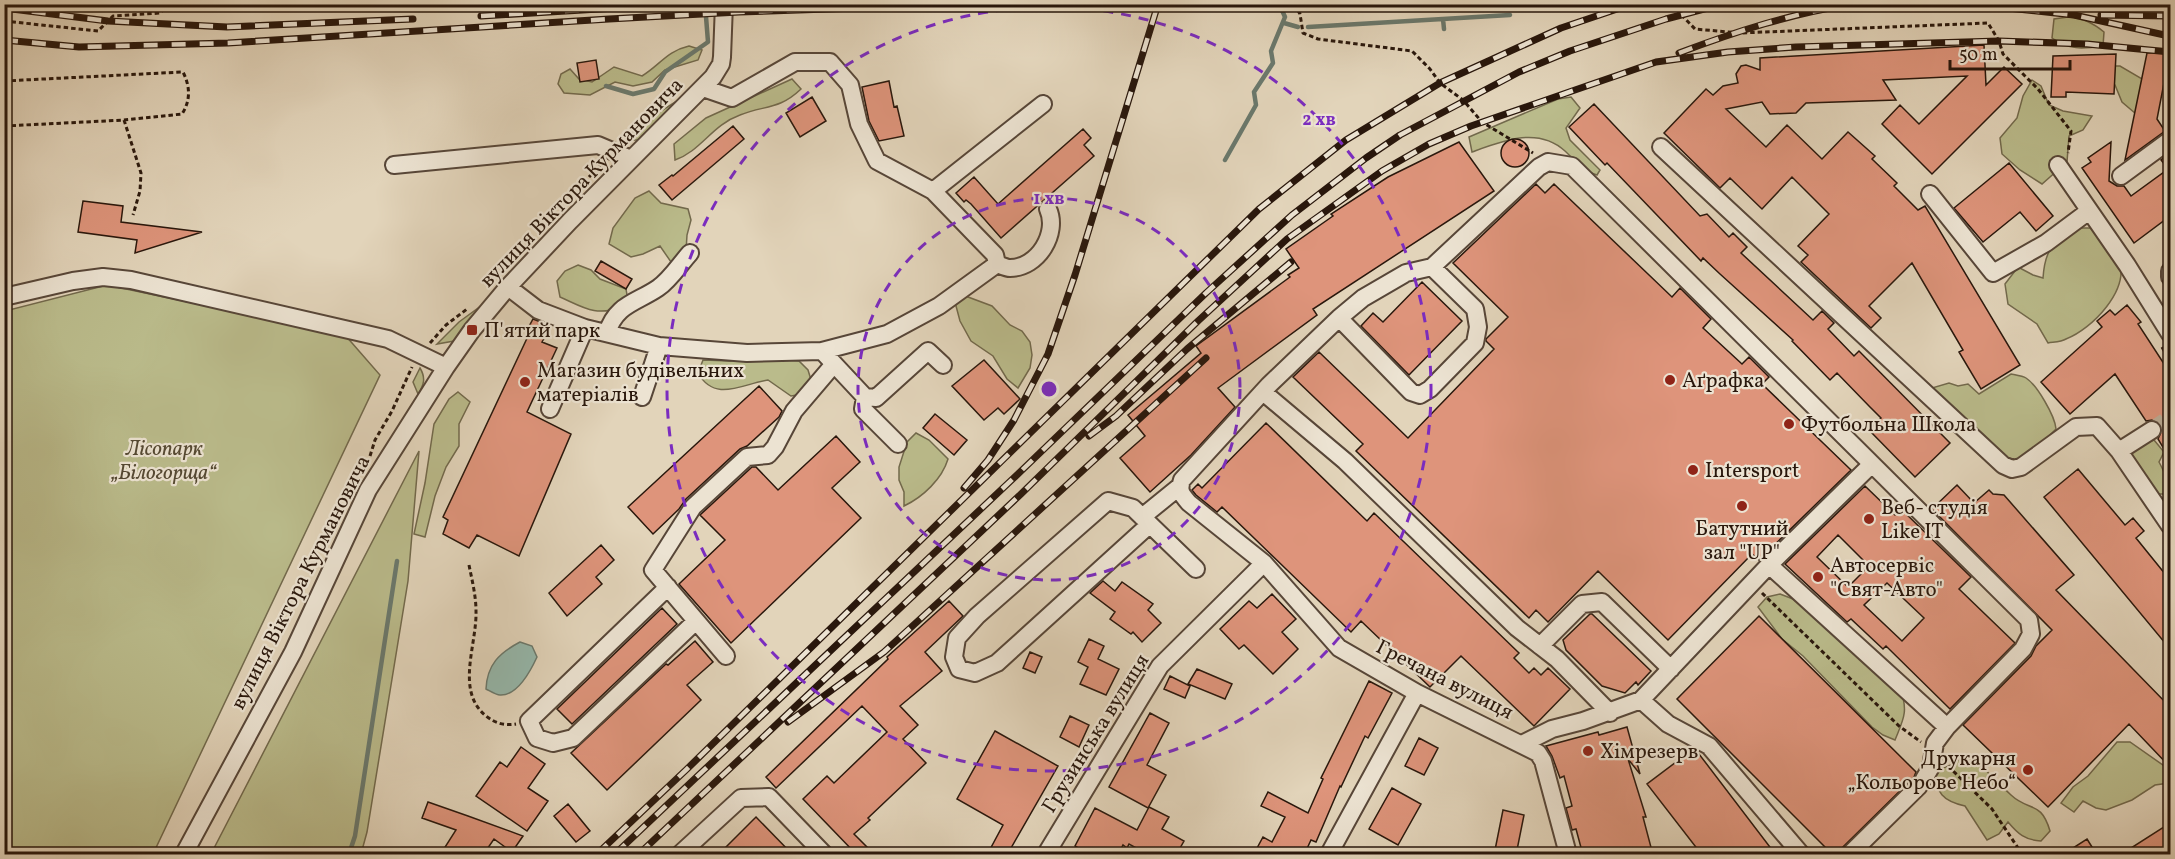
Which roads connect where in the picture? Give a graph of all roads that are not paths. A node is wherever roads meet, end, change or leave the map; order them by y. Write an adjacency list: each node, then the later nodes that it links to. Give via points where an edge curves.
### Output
1 (724, 4): 2 (street, вулиця Віктора Курмановича, via 721,64)
2 (703, 88): 6 (street, вулиця Віктора Курмановича); 10 (street, via 732,98 795,62 830,62 850,85 859,124 877,161)
3 (1043, 104): 10 (street)
4 (2170, 140): 9 (street)
5 (1661, 147): 36 (street, via 2002,465 2021,467 2076,427 2087,425 2097,426)
6 (631, 159): 7 (street, via 598,145); 19 (street, вулиця Віктора Курмановича)
7 (394, 165)
8 (2058, 165): 13 (street)
9 (2121, 176)
10 (933, 191): 15 (street, via 995,255)
11 (1930, 194): 13 (street, via 1993,273 2046,243)
12 (1048, 208): 15 (street, via 1052,229 1047,243 1031,262 1010,268)
13 (2089, 211): 24 (street)
14 (690, 253): 23 (street, via 659,287 625,305 611,322)
15 (997, 264): 26 (street, via 939,306 887,334)
16 (1432, 267): 21 (street, via 1406,273 1363,298); 21 (street, via 1475,309 1478,327 1475,343 1430,389 1420,394 1411,392); 37 (street, via 1539,167 1548,162 1572,166)
17 (2170, 271): 18 (street)
18 (2170, 277)
19 (508, 287): 22 (street, via 538,310); 29 (street, вулиця Віктора Курмановича)
20 (4, 297): 29 (street, via 73,281 131,280 388,339)
21 (1339, 318): 30 (street)
22 (585, 328): 23 (street); 33 (street)
23 (608, 333): 25 (street)
24 (2170, 334)
25 (659, 346): 26 (street, via 747,353); 31 (street)
26 (822, 351): 27 (street)
27 (834, 364): 32 (street); 44 (street, via 794,411 768,455 747,457 693,507 653,570)
28 (943, 365): 32 (street, via 928,351 876,398)
29 (446, 367): 54 (street, вулиця Віктора Курмановича, via 368,490 293,652)
30 (1263, 392): 38 (street); 46 (street, via 1345,461 1516,628)
31 (642, 396)
32 (865, 398): 35 (street, via 863,409)
33 (550, 409)
34 (2152, 430): 36 (street)
35 (898, 444)
36 (2119, 452): 40 (street)
37 (1871, 465): 42 (street); 52 (street, via 2029,620 2031,634 2023,649)
38 (1179, 487): 39 (street); 41 (street, Гречана вулиця, via 1189,503)
39 (1145, 521): 39 (street, via 997,663 975,673 960,669 954,657 957,638 1108,501 1133,508); 43 (street)
40 (2170, 526)
41 (1264, 563): 49 (street, Гречана вулиця, via 1339,648); 57 (street, Грузинська вулиця, via 1160,666)
42 (1769, 565): 48 (street); 52 (street)
43 (1197, 570)
44 (668, 587): 45 (street); 45 (street, via 530,721 537,738 553,743 573,738)
45 (696, 621): 47 (street)
46 (1540, 646): 48 (street, via 1582,604 1602,602); 51 (street)
47 (726, 656)
48 (1671, 669): 50 (street)
49 (1417, 693): 53 (street, Гречана вулиця); 58 (street)
50 (1641, 700): 51 (street); 60 (street, via 1668,724 1709,746)
51 (1610, 713): 53 (street, via 1552,729)
52 (1947, 727): 61 (street, via 1935,743 1931,767 1922,783)
53 (1522, 744): 59 (street, Гречана вулиця, via 1543,760)
54 (184, 855)
55 (680, 855): 56 (street, via 741,798 769,797)
56 (824, 855)
57 (1046, 855)
58 (1329, 855)
59 (1568, 855)
60 (1801, 855)
61 (1850, 855)

